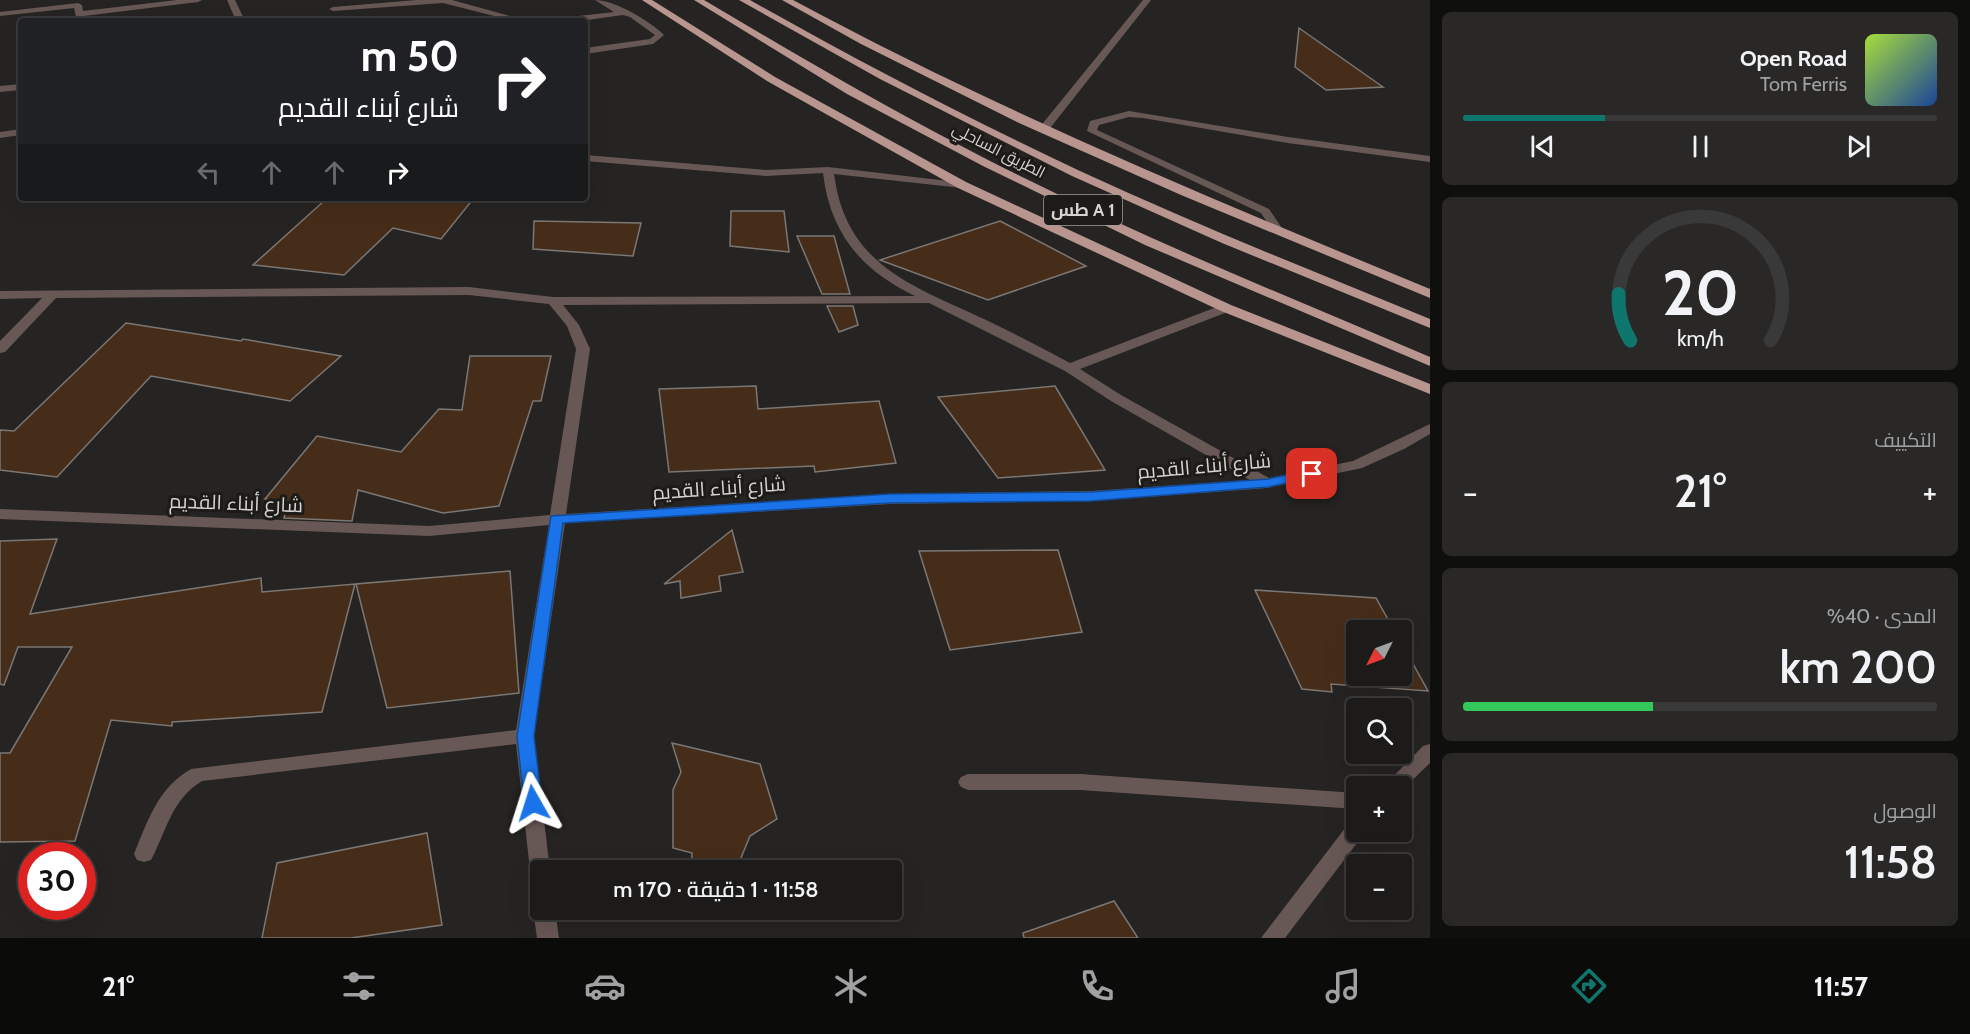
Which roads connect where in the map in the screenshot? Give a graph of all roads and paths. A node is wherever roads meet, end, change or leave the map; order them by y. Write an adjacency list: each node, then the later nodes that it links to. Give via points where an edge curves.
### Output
1 (198, 0): 13 (street)
2 (231, 0): 14 (street)
3 (447, 0): 10 (street); 15 (street)
4 (599, 0): 12 (street)
5 (646, 0): 26 (highway, via 771,79)
6 (698, 0): 36 (highway, الطريق الساحلي / طس A 1, via 851,92 987,164 1150,242)
7 (743, 0): 34 (highway, الطريق الساحلي / طس A 1, via 897,85 1028,151)
8 (786, 0): 20 (highway, via 961,92)
9 (1147, 0): 20 (street)
10 (332, 5)
11 (0, 14): 13 (street, via 78,5)
12 (623, 14): 16 (street); 17 (street, via 633,15 660,35 653,41)
13 (80, 17)
14 (240, 18)
15 (513, 18)
16 (588, 18)
17 (588, 51)
18 (18, 87): 19 (street)
19 (0, 89)
20 (1043, 130): 27 (highway)
21 (18, 132): 22 (street)
22 (0, 135)
23 (588, 158): 25 (street, via 766,173)
24 (1430, 159): 27 (street, via 1143,115 1129,114 1094,123 1092,131 1265,211)
25 (828, 170): 26 (street); 31 (street, via 833,204 851,242 876,269)
26 (962, 185): 33 (highway)
27 (1278, 231): 28 (highway)
28 (1430, 294)
29 (0, 295): 30 (street)
30 (52, 295): 32 (street, via 469,291); 35 (street)
31 (928, 300): 32 (street); 37 (street)
32 (553, 301): 42 (street, via 573,325 583,349)
33 (1226, 308): 37 (street); 38 (highway)
34 (1430, 324)
35 (0, 349)
36 (1430, 362)
37 (1070, 368): 40 (street)
38 (1430, 389)
39 (1430, 428): 40 (street, شارع أبناء القديم, via 1357,465)
40 (1268, 483): 42 (street, شارع أبناء القديم, via 1091,496 890,499)
41 (0, 514): 42 (street, شارع أبناء القديم, via 429,531)
42 (556, 519): 43 (street)
43 (525, 736): 49 (street, via 198,774 172,791); 50 (street)
44 (1430, 751): 45 (street)
45 (1404, 776)
46 (968, 782): 47 (street, via 1080,782)
47 (1346, 800)
48 (1346, 842): 53 (street)
49 (144, 854)
50 (539, 860)
51 (546, 920): 52 (street)
52 (548, 938)
53 (1272, 938)

